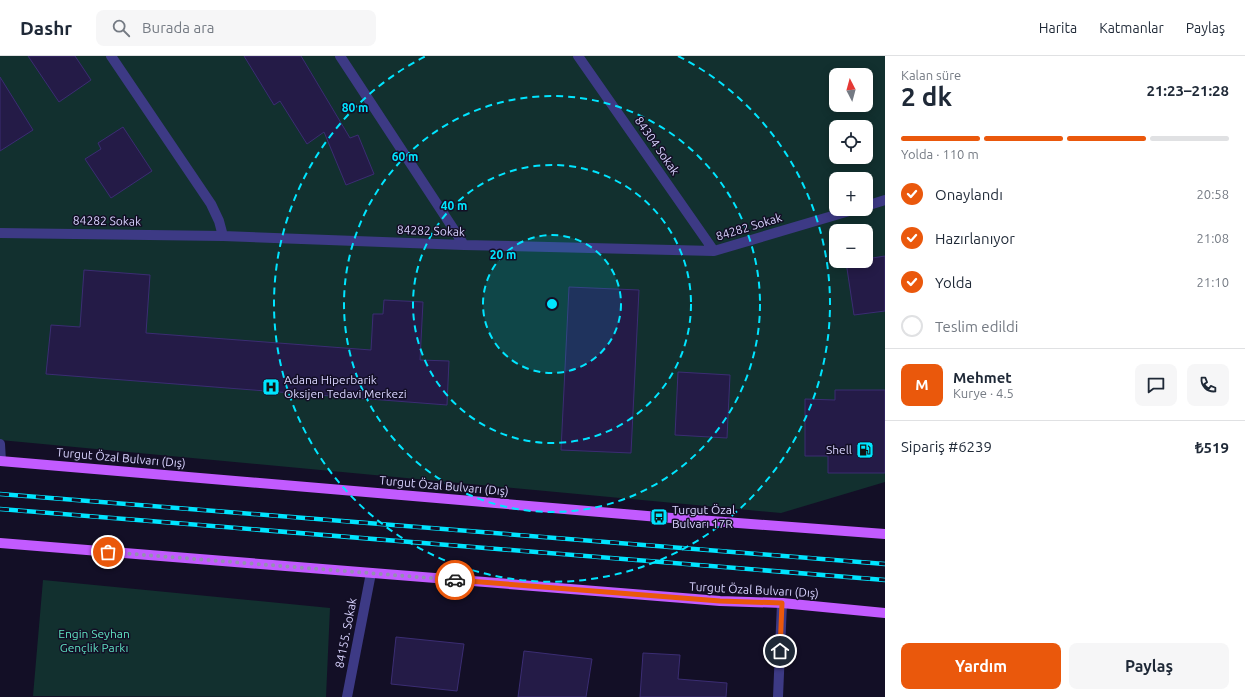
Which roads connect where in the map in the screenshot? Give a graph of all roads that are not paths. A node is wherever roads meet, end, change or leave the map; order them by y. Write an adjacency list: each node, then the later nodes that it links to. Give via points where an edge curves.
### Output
1 (111, 56): 8 (street, via 211,204)
2 (340, 56): 9 (street)
3 (578, 56): 10 (street, 84304 Sokak)
4 (885, 200): 5 (street)
5 (873, 204)
6 (832, 216): 10 (street, 84282 Sokak)
7 (0, 233): 8 (street, 84282 Sokak)
8 (223, 236): 9 (street, 84282 Sokak)
9 (464, 245): 10 (street, 84282 Sokak)
10 (714, 251)
11 (0, 444): 12 (street)
12 (0, 461): 13 (main road, Turgut Özal Bulvarı (Dış), via 659,518)
13 (885, 534)
14 (0, 542): 15 (main road, Turgut Özal Bulvarı (Dış))
15 (371, 573): 16 (main road, Turgut Özal Bulvarı (Dış), via 720,601); 18 (street, 84155. Sokak)
16 (782, 603): 17 (main road, Turgut Özal Bulvarı (Dış)); 19 (street)
17 (883, 612)
18 (347, 697)
19 (778, 697)

